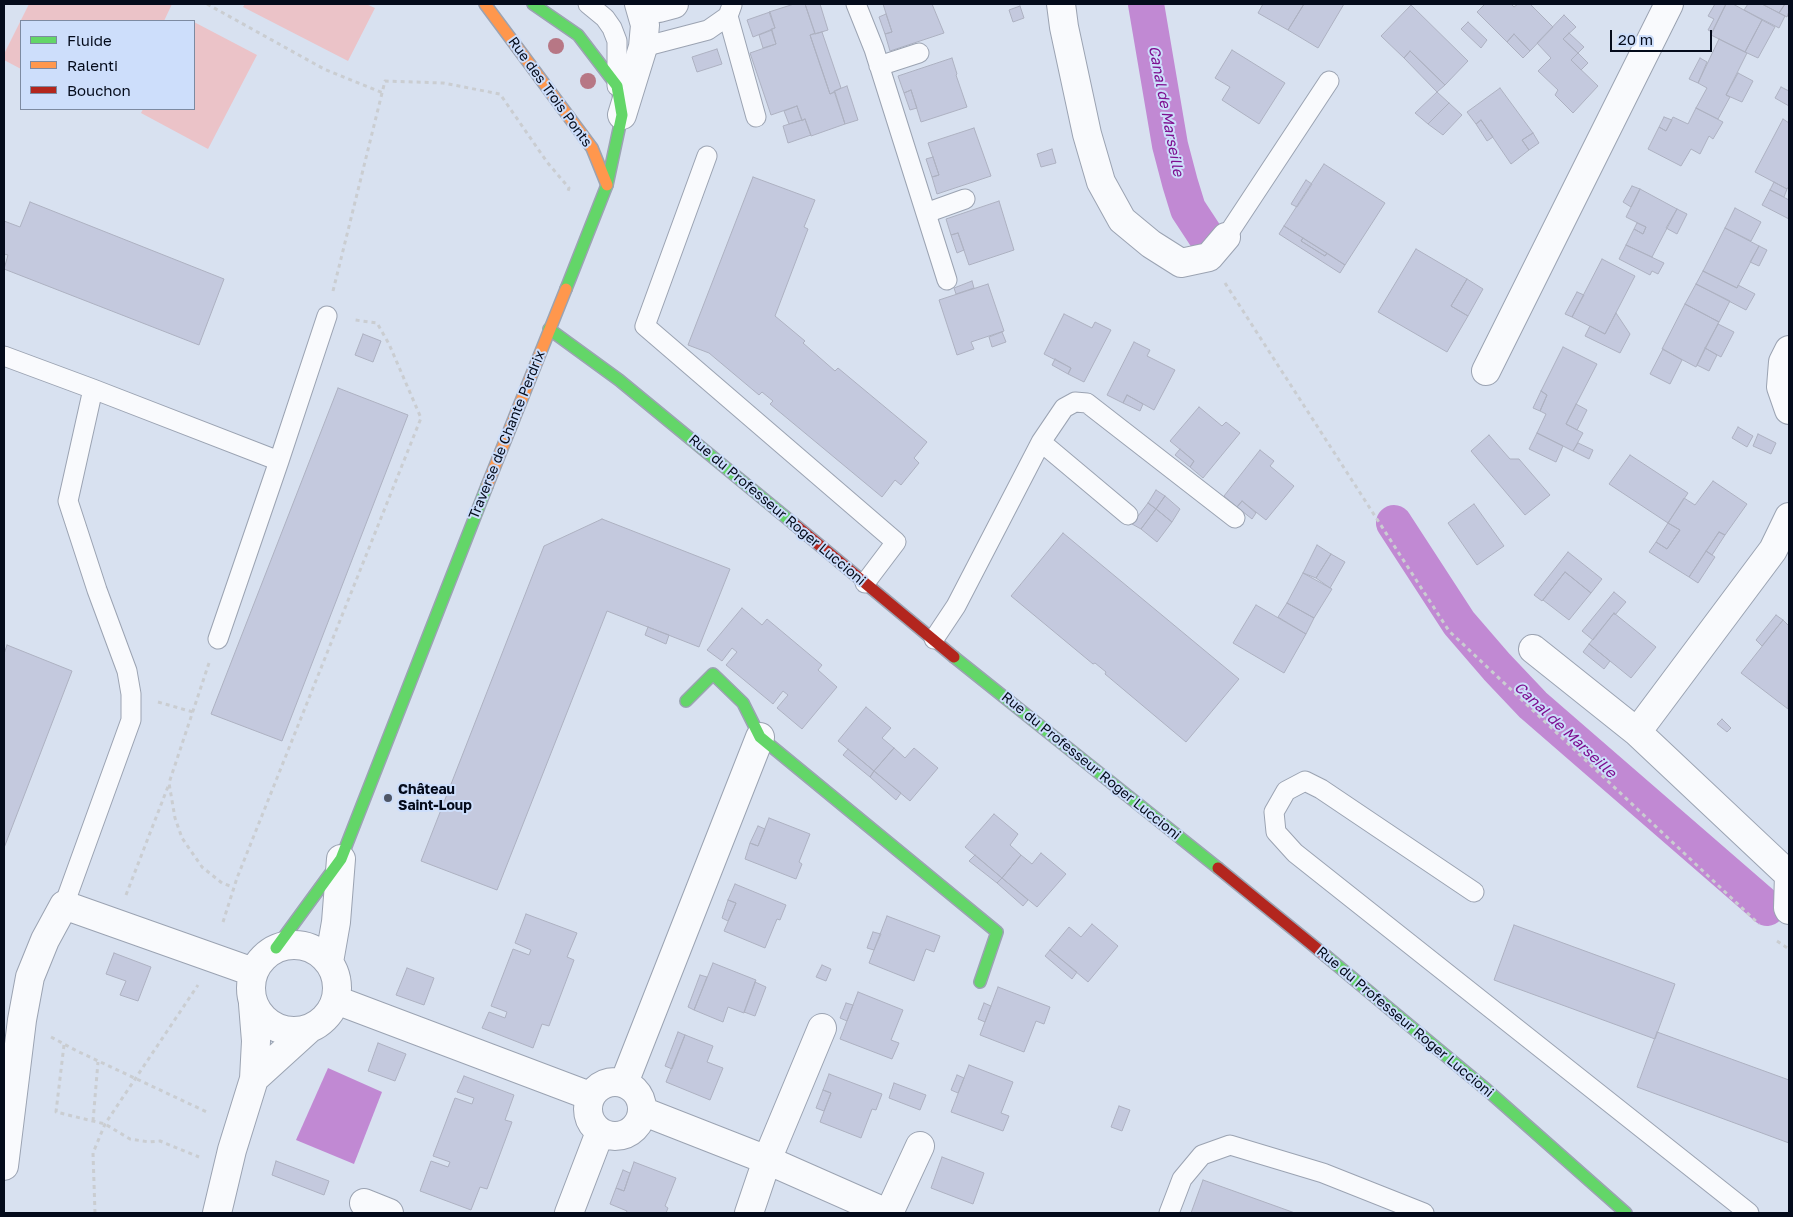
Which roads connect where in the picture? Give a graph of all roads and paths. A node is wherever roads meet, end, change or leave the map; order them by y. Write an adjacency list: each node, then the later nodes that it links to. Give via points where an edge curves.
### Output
1 (207, 4): 15 (path, via 324,69)
2 (485, 4): 20 (street, Rue des Trois Ponts, via 592,148)
3 (533, 4): 14 (street, via 578,35)
4 (588, 4): 14 (lane, via 605,18 617,41)
5 (856, 4): 12 (lane)
6 (1061, 4): 24 (street, via 1087,134 1101,182 1122,220 1151,244 1182,263)
7 (655, 5): 10 (street, Traverse de Chante Perdrix, via 645,25)
8 (1667, 5): 30 (street)
9 (730, 10): 10 (lane, via 708,30); 17 (lane)
10 (643, 47): 16 (street, Traverse de Chante Perdrix)
11 (919, 53): 12 (lane)
12 (880, 66): 22 (lane)
13 (1329, 81): 23 (lane)
14 (617, 86): 16 (street)
15 (383, 93): 19 (path, via 385,81 443,83 500,94); 26 (path)
16 (622, 115): 20 (street, Traverse de Chante Perdrix)
17 (756, 117)
18 (708, 156): 38 (lane, via 645,326 896,542)
19 (547, 162)
20 (607, 185): 27 (street, Traverse de Chante Perdrix)
21 (965, 199): 22 (lane)
22 (926, 213): 25 (lane)
23 (1226, 237): 24 (street)
24 (1209, 257): 56 (path, via 1449,632)
25 (947, 280)
26 (326, 316): 34 (lane); 50 (path, via 377,323 421,418)
27 (549, 328): 38 (street, Rue du Professeur Roger Luccioni, via 619,380); 48 (street, Traverse de Chante Perdrix)
28 (1789, 350): 32 (street, via 1783,362 1781,387)
29 (4, 356): 31 (lane)
30 (1486, 371)
31 (93, 389): 34 (lane); 53 (lane, via 68,501 127,671 132,694 131,720)
32 (1789, 410)
33 (1041, 442): 35 (lane); 37 (lane, via 1064,408 1075,402 1087,402); 40 (lane, via 956,606)
34 (279, 461): 39 (lane)
35 (1128, 515)
36 (1789, 517): 45 (street, via 1774,550)
37 (1235, 518)
38 (865, 583): 40 (street, Rue du Professeur Roger Luccioni)
39 (218, 639): 44 (path)
40 (934, 639): 93 (street, Rue du Professeur Roger Luccioni, via 1294,929 1487,1090)
41 (1533, 648): 45 (street)
42 (686, 701): 46 (street, via 713,674 743,703)
43 (158, 702): 44 (path)
44 (193, 712): 47 (path)
45 (1637, 732): 49 (street)
46 (760, 737): 63 (street, via 996,932); 73 (street)
47 (169, 783): 50 (path, via 182,838 202,867 222,883); 52 (path)
48 (341, 859): 58 (street, Traverse de Chante Perdrix); 60 (street, Traverse de Chante Perdrix)
49 (1789, 875): 54 (street)
50 (233, 887): 55 (path)
51 (1474, 892): 94 (lane, via 1305,780 1286,791 1274,812 1276,832 1295,854)
52 (125, 897)
53 (64, 905): 61 (street); 83 (street, via 30,977)
54 (1789, 910)
55 (223, 922)
56 (1766, 930)
57 (1773, 937): 59 (path)
58 (276, 948): 60 (street, via 290,944 306,946); 61 (street, via 258,962)
59 (1789, 949)
60 (330, 962): 64 (street, via 336,976)
61 (253, 972): 65 (street, via 250,988)
62 (201, 980): 71 (path)
63 (980, 982)
64 (336, 1000): 67 (street, via 324,1019); 74 (street)
65 (253, 1004): 67 (street, via 276,1028 287,1031); 72 (street, via 256,1041)
66 (822, 1028): 82 (street)
67 (309, 1029): 72 (street)
68 (64, 1045): 77 (path, via 56,1112)
69 (77, 1051): 70 (path)
70 (98, 1061): 71 (path); 77 (path)
71 (135, 1079): 76 (path); 78 (path)
72 (254, 1079): 86 (street)
73 (624, 1083): 74 (street, via 600,1085); 75 (street, via 638,1095)
74 (590, 1096): 79 (street, via 588,1115)
75 (642, 1111): 79 (street, via 634,1128 626,1133 617,1136); 82 (street)
76 (216, 1116)
77 (93, 1121): 78 (path)
78 (105, 1124): 81 (path, via 130,1139 160,1141); 85 (path, via 92,1153)
79 (600, 1132): 88 (street)
80 (920, 1146): 90 (street)
81 (177, 1149)
82 (767, 1160): 89 (street); 90 (street)
83 (4, 1166)
84 (364, 1203): 87 (street)
85 (95, 1213)
86 (217, 1213)
87 (389, 1213)
88 (569, 1213)
89 (749, 1213)
90 (888, 1213)
91 (1169, 1213): 92 (lane, via 1182,1179 1202,1155 1230,1145 1323,1173)
92 (1424, 1213)
93 (1626, 1213)
94 (1749, 1213)

